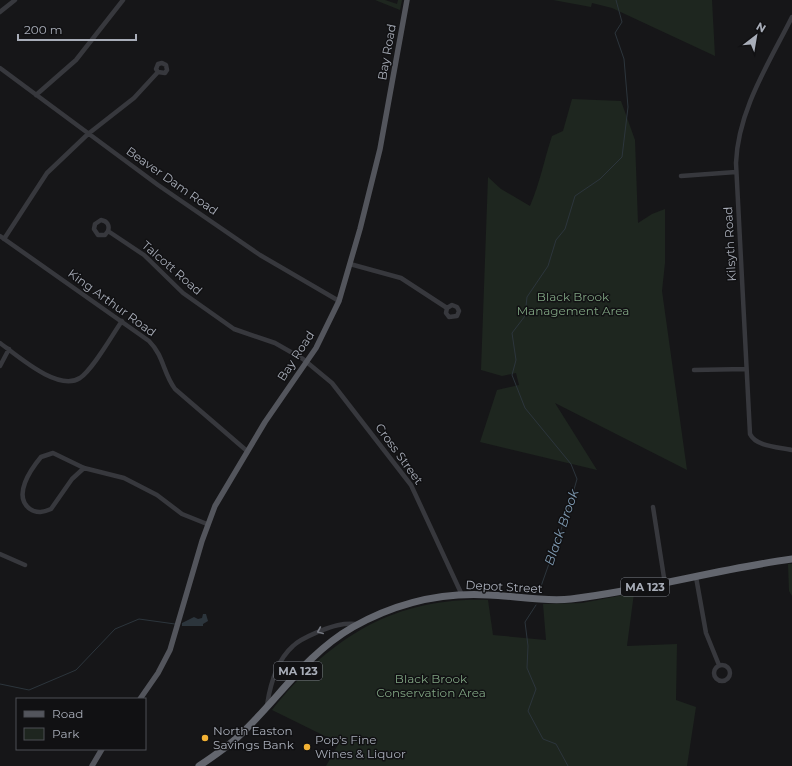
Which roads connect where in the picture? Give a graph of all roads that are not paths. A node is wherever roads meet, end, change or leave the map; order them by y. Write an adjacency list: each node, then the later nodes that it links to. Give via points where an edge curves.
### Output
1 (15, 0): 4 (street)
2 (123, 0): 8 (street, via 76,60)
3 (407, 0): 14 (main road, Bay Road, via 380,149)
4 (0, 12)
5 (792, 17): 10 (street, Kilsyth Road, via 747,109 737,144)
6 (0, 68): 8 (street, Beaver Dam Road)
7 (158, 72): 9 (street, via 134,98)
8 (36, 95): 9 (street, Beaver Dam Road)
9 (88, 134): 13 (street, via 42,179); 15 (street, Beaver Dam Road, via 269,261)
10 (736, 172): 11 (street); 22 (street, Kilsyth Road)
11 (681, 176)
12 (108, 231): 20 (street, Talcott Road, via 144,255 183,293 234,329 271,341)
13 (2, 237): 17 (street, King Arthur Road)
14 (350, 264): 15 (main road, Bay Road); 16 (street, via 401,278)
15 (339, 301): 20 (main road, Bay Road)
16 (447, 308)
17 (122, 321): 19 (street, via 90,367 80,378 73,381 55,380); 25 (street, King Arthur Road, via 155,347 177,392)
18 (0, 344): 19 (street)
19 (9, 349): 21 (street)
20 (308, 362): 25 (main road, Bay Road, via 274,408); 34 (street, Cross Street, via 337,389 409,481)
21 (0, 366)
22 (746, 369): 23 (street); 24 (street, Kilsyth Road, via 752,438 762,444)
23 (694, 370)
24 (792, 450)
25 (247, 451): 28 (main road, Bay Road)
26 (84, 468): 26 (street, via 54,453 42,457 24,486 22,493 26,506 38,512 51,509 72,479); 28 (street, via 119,476 157,495 182,514)
27 (653, 507): 33 (street)
28 (207, 524): 37 (main road, Bay Road, via 170,650)
29 (0, 554): 31 (street)
30 (792, 559): 32 (highway, Depot Street / MA 123)
31 (25, 565)
32 (696, 577): 33 (highway, Depot Street / MA 123); 36 (street, via 706,633)
33 (665, 584): 34 (highway, Depot Street / MA 123, via 562,600)
34 (462, 595): 35 (highway, Depot Street / MA 123, via 414,602 385,611)
35 (358, 624): 38 (highway, Depot Street / MA 123, via 312,656); 38 (street, one-way to 38, via 343,623 331,626 292,647 280,664)
36 (719, 665)
37 (141, 698)
38 (266, 707): 41 (highway, Depot Street / MA 123, via 236,739)
39 (101, 750): 40 (main road)
40 (92, 766)
41 (199, 766)

